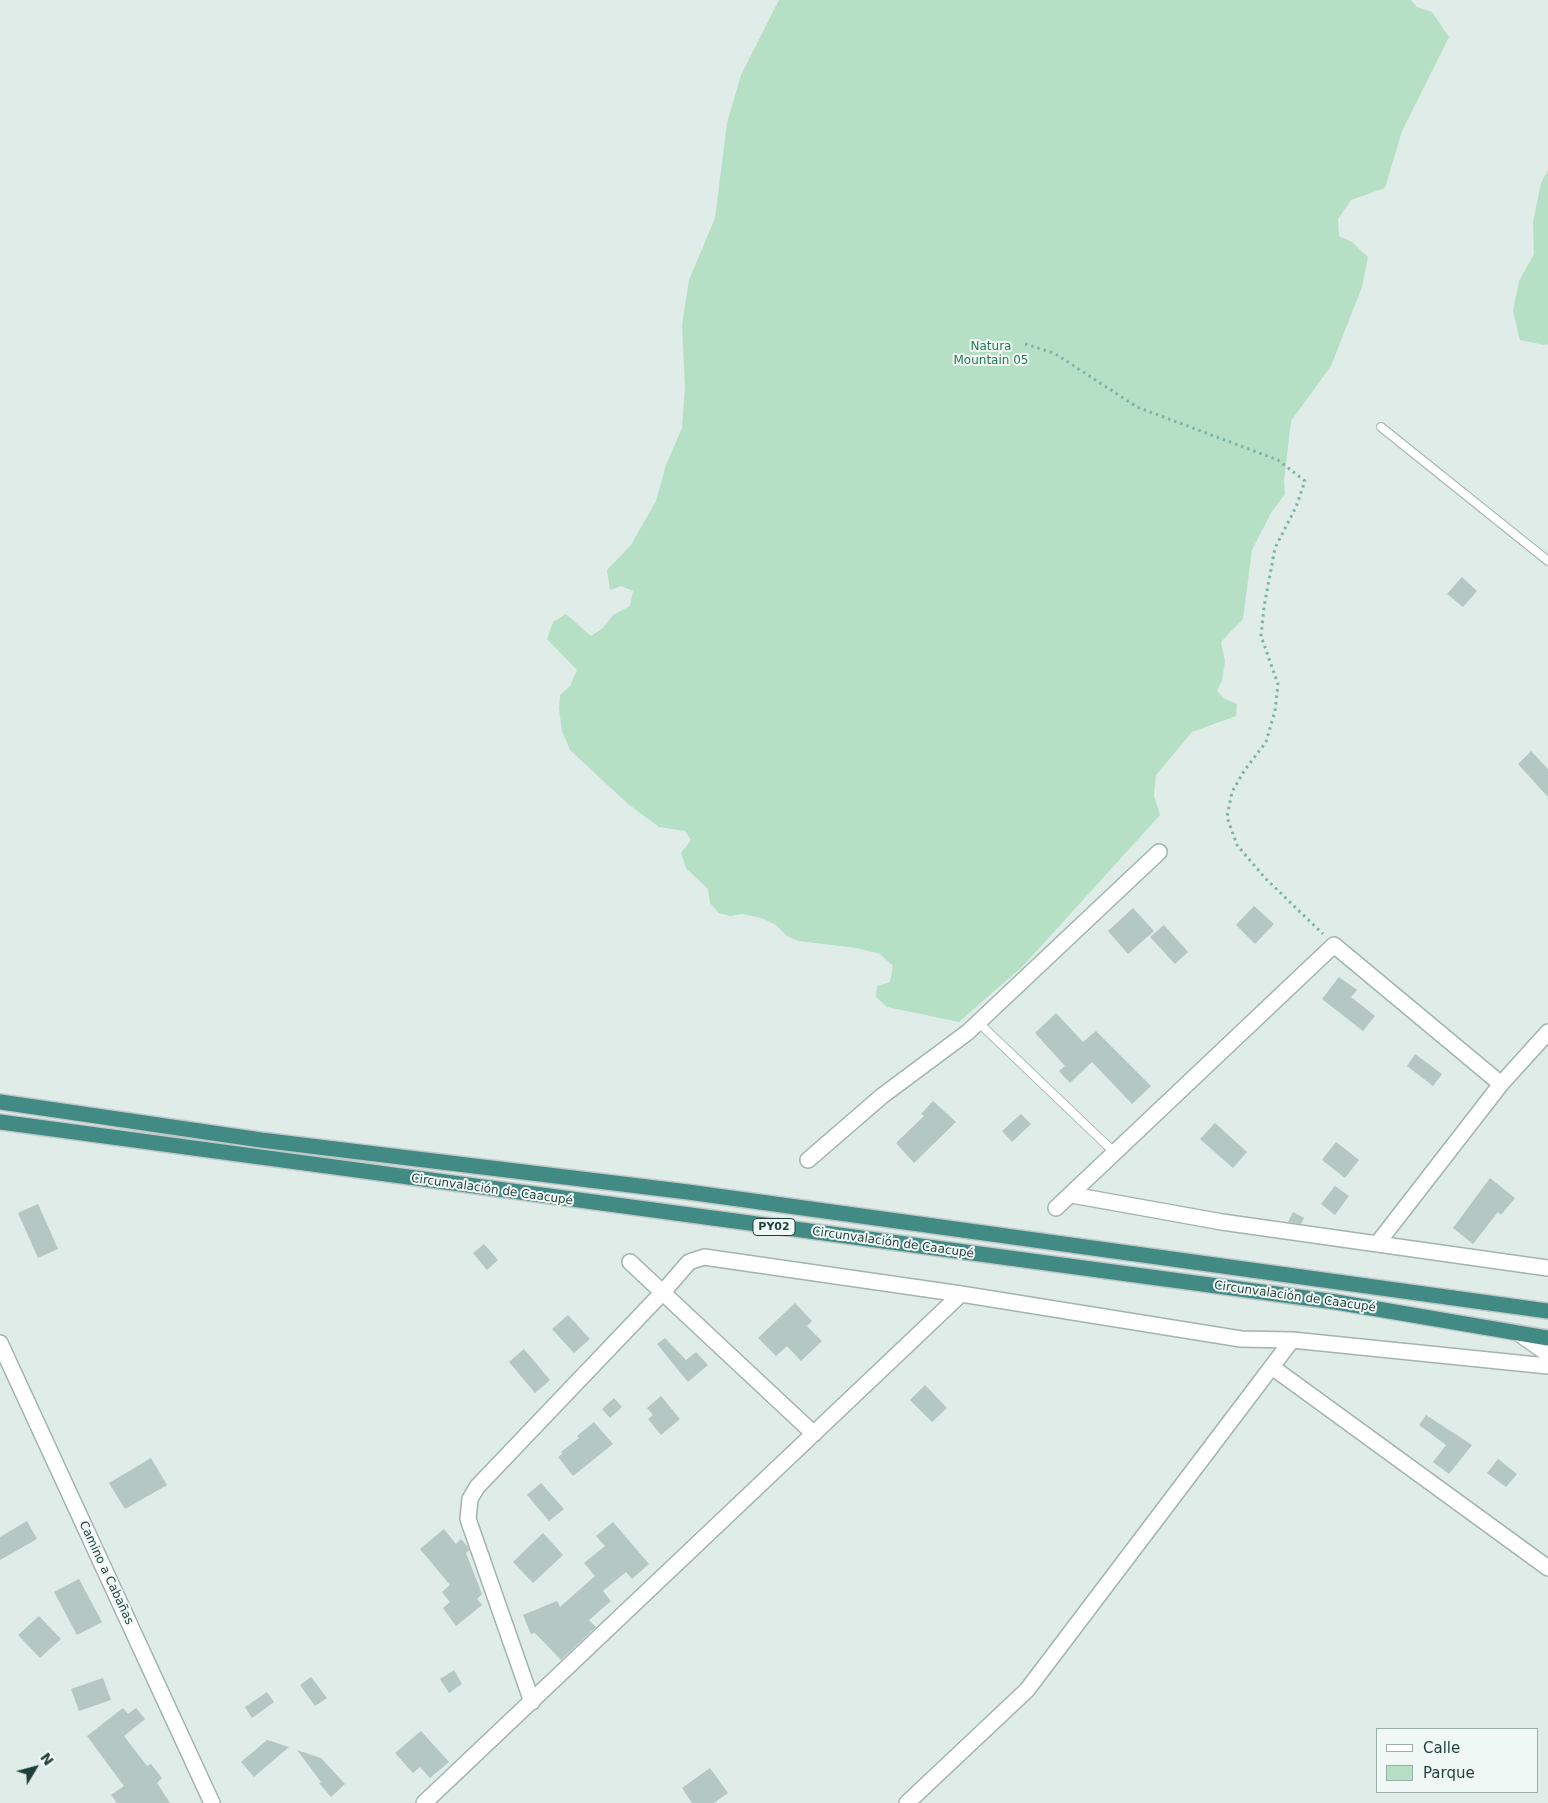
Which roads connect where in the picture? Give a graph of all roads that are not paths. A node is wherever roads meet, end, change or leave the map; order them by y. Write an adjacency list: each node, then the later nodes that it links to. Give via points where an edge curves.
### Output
1 (1380, 428): 2 (lane)
2 (1548, 561)
3 (1159, 852): 4 (street)
4 (979, 1022): 9 (lane); 10 (street, via 882,1096)
5 (1548, 1032): 6 (street)
6 (1501, 1084): 9 (street, via 1334,945); 13 (street)
7 (0, 1102): 18 (highway, Circunvalación de Caacupé / PY02, via 261,1140 698,1194)
8 (0, 1122): 19 (highway, Circunvalación de Caacupé / PY02, via 1336,1302)
9 (1116, 1154): 11 (street)
10 (808, 1160)
11 (1072, 1195): 12 (street); 13 (street, via 1222,1222)
12 (1056, 1208)
13 (1377, 1244): 15 (street)
14 (630, 1262): 16 (street)
15 (1548, 1268)
16 (663, 1292): 17 (street, via 688,1262 704,1257); 26 (street); 28 (street, via 477,1487 470,1499 468,1519)
17 (961, 1294): 21 (street, via 1241,1338); 26 (street)
18 (1548, 1311)
19 (1518, 1333): 20 (highway, Circunvalación de Caacupé / PY02); 23 (street)
20 (1548, 1338)
21 (1292, 1340): 24 (street); 25 (street)
22 (0, 1342): 29 (street, Camino a Cabañas)
23 (1548, 1354)
24 (1548, 1366)
25 (1272, 1367): 27 (street); 31 (street, via 1027,1690)
26 (814, 1434): 28 (street)
27 (1548, 1568)
28 (532, 1702): 30 (street)
29 (212, 1803)
30 (424, 1803)
31 (907, 1803)

